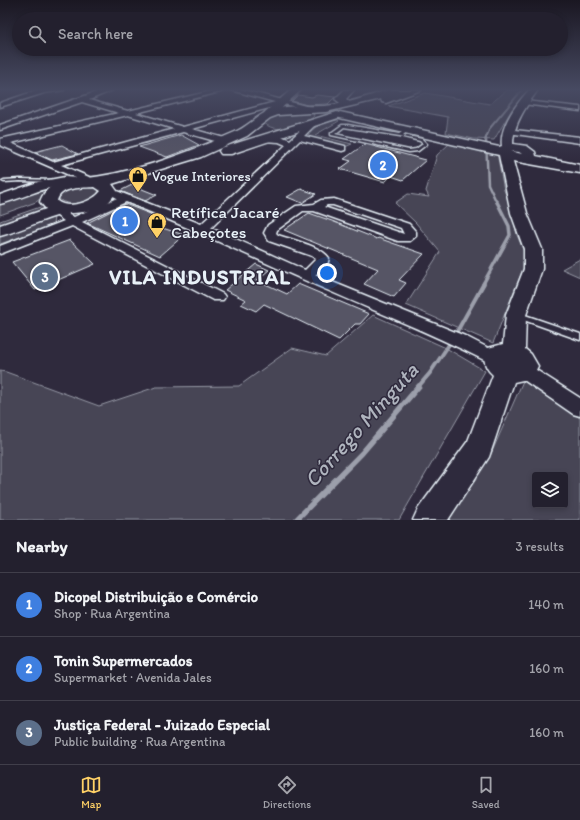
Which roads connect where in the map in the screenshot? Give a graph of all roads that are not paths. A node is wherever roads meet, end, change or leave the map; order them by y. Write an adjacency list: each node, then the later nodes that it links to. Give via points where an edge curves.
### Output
1 (40, 114): 15 (street)
2 (127, 114): 22 (street)
3 (128, 114): 16 (street)
4 (239, 114): 16 (street)
5 (270, 114): 14 (street)
6 (278, 114): 14 (main road)
7 (308, 114): 13 (main road)
8 (311, 114): 13 (street)
9 (321, 114): 13 (main road)
10 (358, 114): 17 (street)
11 (358, 114): 24 (street)
12 (522, 114): 26 (street)
13 (315, 116): 18 (main road)
14 (266, 118): 18 (main road, via 270,128); 21 (main road)
15 (0, 128)
16 (182, 130): 21 (street); 30 (street)
17 (401, 132): 17 (lane, via 343,126 332,134 409,151 417,150 425,144); 24 (street)
18 (296, 133): 19 (main road); 23 (street); 25 (street)
19 (266, 139): 23 (street, via 282,140); 33 (main road, via 128,181)
20 (580, 140): 26 (street)
21 (225, 141): 33 (main road, via 189,156)
22 (1, 143): 27 (street)
23 (291, 144): 39 (street)
24 (483, 145): 26 (street)
25 (342, 148)
26 (513, 150): 29 (street); 31 (street); 44 (street, via 519,213 533,249 533,269)
27 (17, 151): 28 (street); 30 (street)
28 (6, 154)
29 (580, 164)
30 (51, 165): 35 (street)
31 (580, 168)
32 (4, 181): 35 (lane, via 20,180)
33 (99, 186): 34 (street); 35 (street); 35 (main road, via 73,184); 35 (main road, via 101,201 89,206)
34 (126, 198): 35 (street, via 98,211 80,212); 39 (street)
35 (64, 199): 36 (street); 38 (main road); 40 (main road); 41 (street); 43 (street)
36 (0, 200)
37 (316, 208): 37 (street, via 398,238 410,236 405,226 334,202 325,202); 42 (street, via 300,208 272,228 270,233 272,238 317,253 323,258 322,262)
38 (0, 218)
39 (203, 229): 42 (street)
40 (0, 231)
41 (0, 250)
42 (306, 276): 46 (street)
43 (218, 297)
44 (516, 314): 45 (lane); 46 (street)
45 (580, 337)
46 (510, 364): 47 (street); 48 (street, via 479,448)
47 (580, 408)
48 (429, 520)

